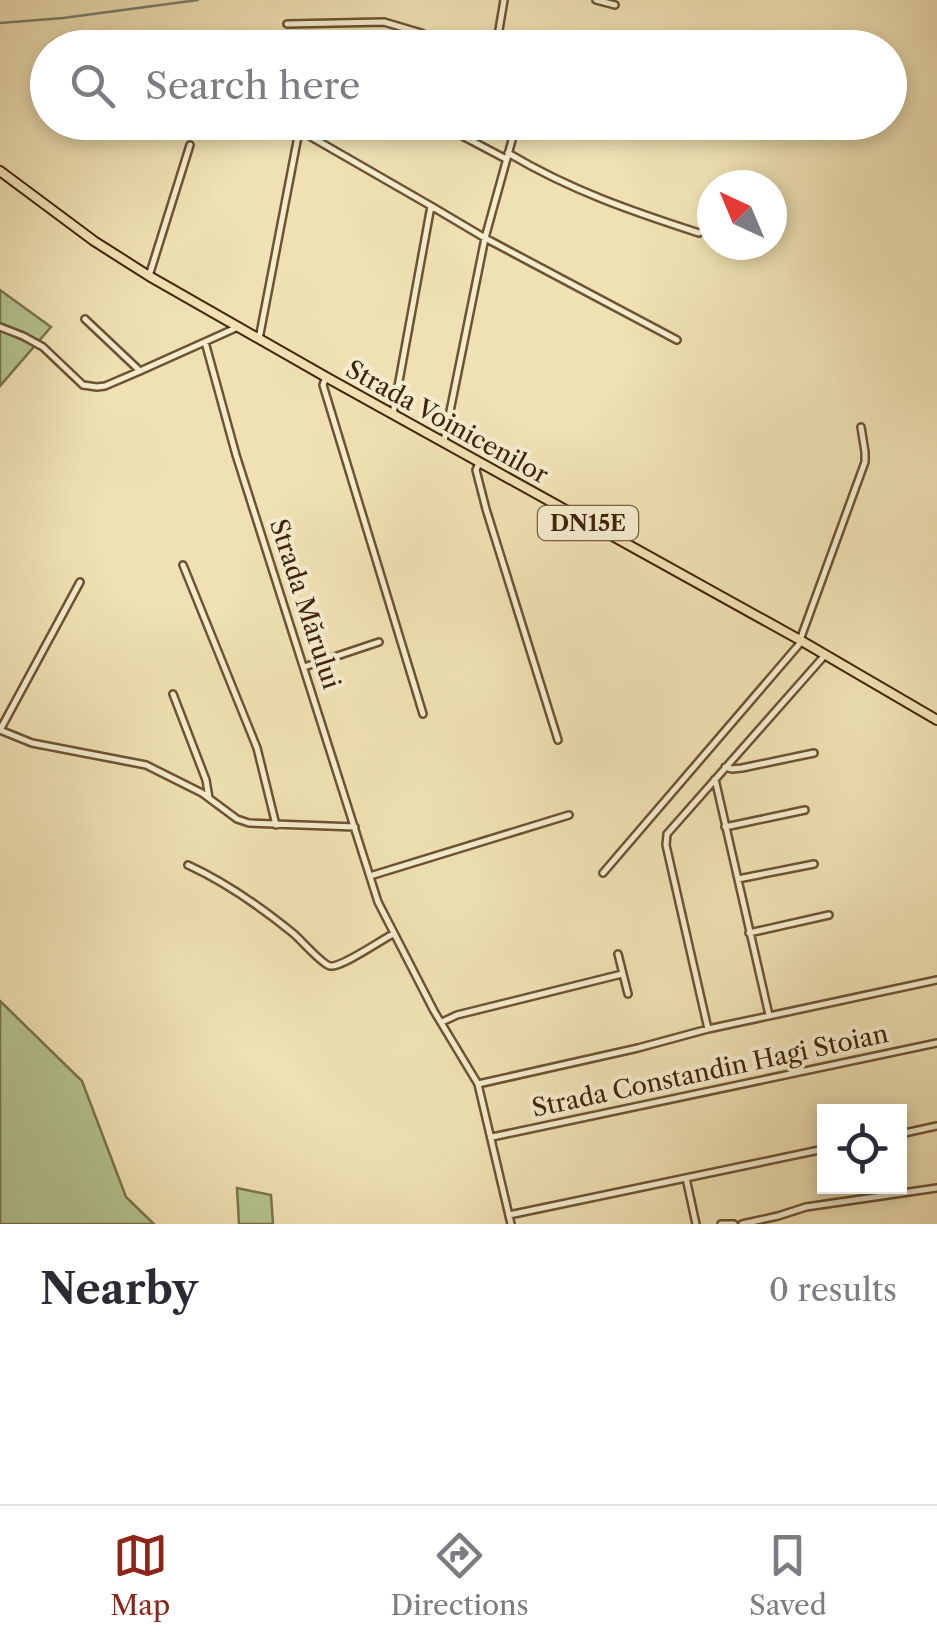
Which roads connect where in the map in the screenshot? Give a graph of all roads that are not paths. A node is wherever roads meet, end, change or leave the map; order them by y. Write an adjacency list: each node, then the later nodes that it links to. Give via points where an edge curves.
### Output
1 (504, 0): 6 (street)
2 (596, 0): 3 (street)
3 (615, 4)
4 (286, 24): 5 (street, via 384,22)
5 (411, 30)
6 (499, 30)
7 (298, 140): 21 (street)
8 (317, 140): 14 (street)
9 (474, 140): 12 (street)
10 (512, 140): 12 (street)
11 (190, 145): 17 (street)
12 (507, 156): 15 (street, via 606,202); 16 (street)
13 (0, 171): 17 (main road, Strada Voinicenilor / DN15E)
14 (431, 206): 16 (street); 26 (street)
15 (697, 232)
16 (485, 238): 22 (street); 28 (street)
17 (149, 276): 20 (main road, Strada Voinicenilor / DN15E)
18 (85, 320): 24 (street)
19 (0, 327): 24 (street, via 44,347 82,385)
20 (238, 327): 21 (main road, Strada Voinicenilor / DN15E); 23 (street)
21 (259, 339): 25 (main road, Strada Voinicenilor / DN15E)
22 (677, 340)
23 (204, 342): 24 (street); 35 (street, Strada Mărului)
24 (140, 371)
25 (326, 377): 26 (main road, Strada Voinicenilor / DN15E); 37 (street)
26 (393, 414): 28 (main road, Strada Voinicenilor / DN15E)
27 (862, 427): 32 (street, via 864,462)
28 (444, 443): 29 (main road, Strada Voinicenilor / DN15E)
29 (479, 462): 32 (main road, Strada Voinicenilor / DN15E); 40 (street, via 483,496)
30 (184, 565): 47 (street, via 257,748)
31 (80, 582): 39 (street)
32 (801, 641): 34 (main road, Strada Voinicenilor / DN15E); 52 (street)
33 (379, 642): 35 (street)
34 (824, 654): 38 (main road, Strada Voinicenilor / DN15E); 42 (street, Strada Constandin Hagi Stoian)
35 (304, 668): 48 (street, Strada Mărului)
36 (174, 694): 44 (street)
37 (423, 714)
38 (937, 720)
39 (0, 730): 44 (street, via 32,743 146,765)
40 (558, 740)
41 (814, 752): 42 (street)
42 (725, 767): 43 (street, Strada Constandin Hagi Stoian)
43 (715, 779): 49 (street, Strada Constandin Hagi Stoian); 64 (street, Strada Constandin Hagi Stoian, via 670,830 666,845)
44 (209, 798): 47 (street, via 237,819)
45 (805, 810): 49 (street)
46 (570, 815): 53 (street)
47 (276, 825): 48 (street)
48 (354, 827): 53 (street, Strada Mărului)
49 (726, 827): 54 (street, Strada Constandin Hagi Stoian)
50 (814, 864): 54 (street)
51 (188, 865): 57 (street, via 265,912 328,966)
52 (603, 872)
53 (370, 876): 57 (street, Strada Mărului)
54 (738, 880): 56 (street, Strada Constandin Hagi Stoian)
55 (829, 916): 56 (street)
56 (750, 933): 62 (street, Strada Constandin Hagi Stoian)
57 (393, 934): 63 (street, Strada Mărului)
58 (618, 954): 59 (street)
59 (622, 974): 61 (street); 63 (street)
60 (937, 980): 62 (street, Strada Constandin Hagi Stoian)
61 (628, 994)
62 (769, 1016): 64 (street, Strada Constandin Hagi Stoian)
63 (441, 1022): 66 (street, Strada Mărului)
64 (708, 1029): 66 (street)
65 (937, 1043): 69 (street, Strada Constandin Hagi Stoian)
66 (478, 1084): 69 (street, Strada Mărului)
67 (937, 1126): 68 (street)
68 (907, 1132)
69 (492, 1137): 73 (street, Strada Mărului)
70 (817, 1150): 71 (street)
71 (686, 1178): 73 (street); 75 (street)
72 (937, 1188): 78 (street, via 806,1207)
73 (508, 1214): 74 (street, Strada Mărului)
74 (510, 1224)
75 (696, 1224)
76 (721, 1224): 77 (street)
77 (734, 1224)
78 (742, 1224)

